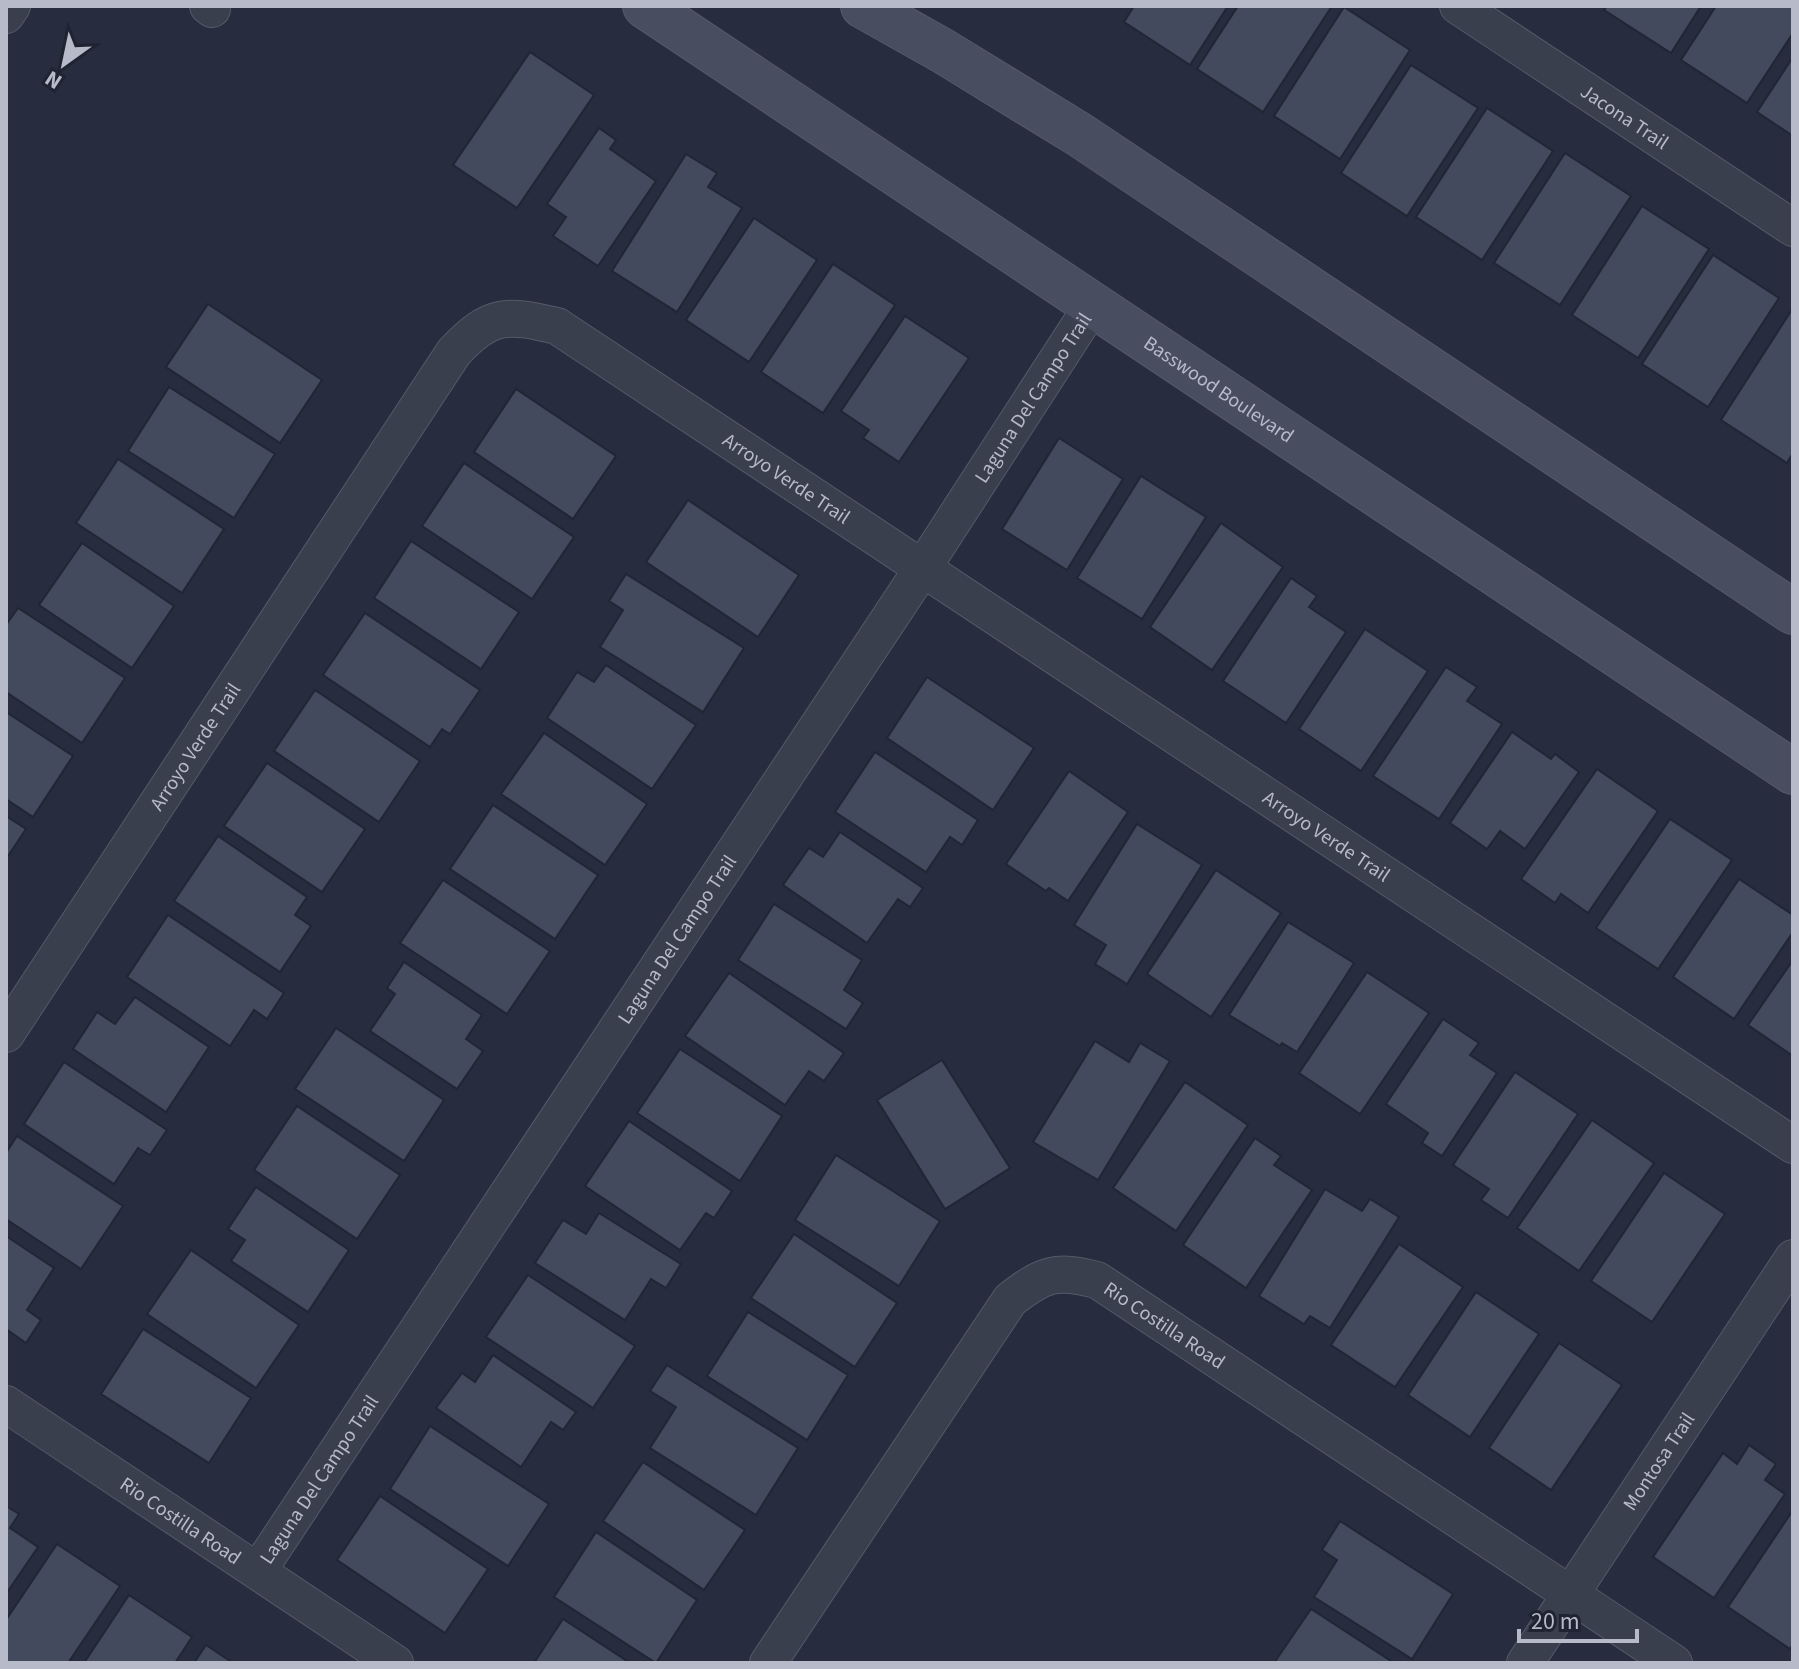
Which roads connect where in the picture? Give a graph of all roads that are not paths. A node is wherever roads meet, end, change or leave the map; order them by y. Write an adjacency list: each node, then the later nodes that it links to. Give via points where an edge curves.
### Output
1 (12, 6): 5 (street)
2 (645, 6): 7 (main road, Basswood Boulevard)
3 (863, 6): 9 (main road, via 1080,135)
4 (1458, 6): 6 (street, Jacona Trail)
5 (6, 15)
6 (1793, 228)
7 (1092, 306): 8 (street, Laguna Del Campo Trail); 10 (main road, Basswood Boulevard)
8 (922, 569): 11 (street, Arroyo Verde Trail, via 557,326 523,318 495,320 454,352); 12 (street, Arroyo Verde Trail); 15 (street, Laguna Del Campo Trail)
9 (1793, 612)
10 (1793, 772)
11 (6, 1034)
12 (1793, 1145)
13 (1793, 1258): 16 (street, Montosa Trail)
14 (6, 1404): 15 (street, Rio Costilla Road)
15 (258, 1571): 17 (street, Rio Costilla Road)
16 (1571, 1594): 18 (street, Rio Costilla Road, via 1097,1280 1072,1274 1031,1283 1010,1300); 19 (street, Montosa Trail); 20 (street, Rio Costilla Road)
17 (395, 1663)
18 (768, 1663)
19 (1525, 1663)
20 (1674, 1663)

